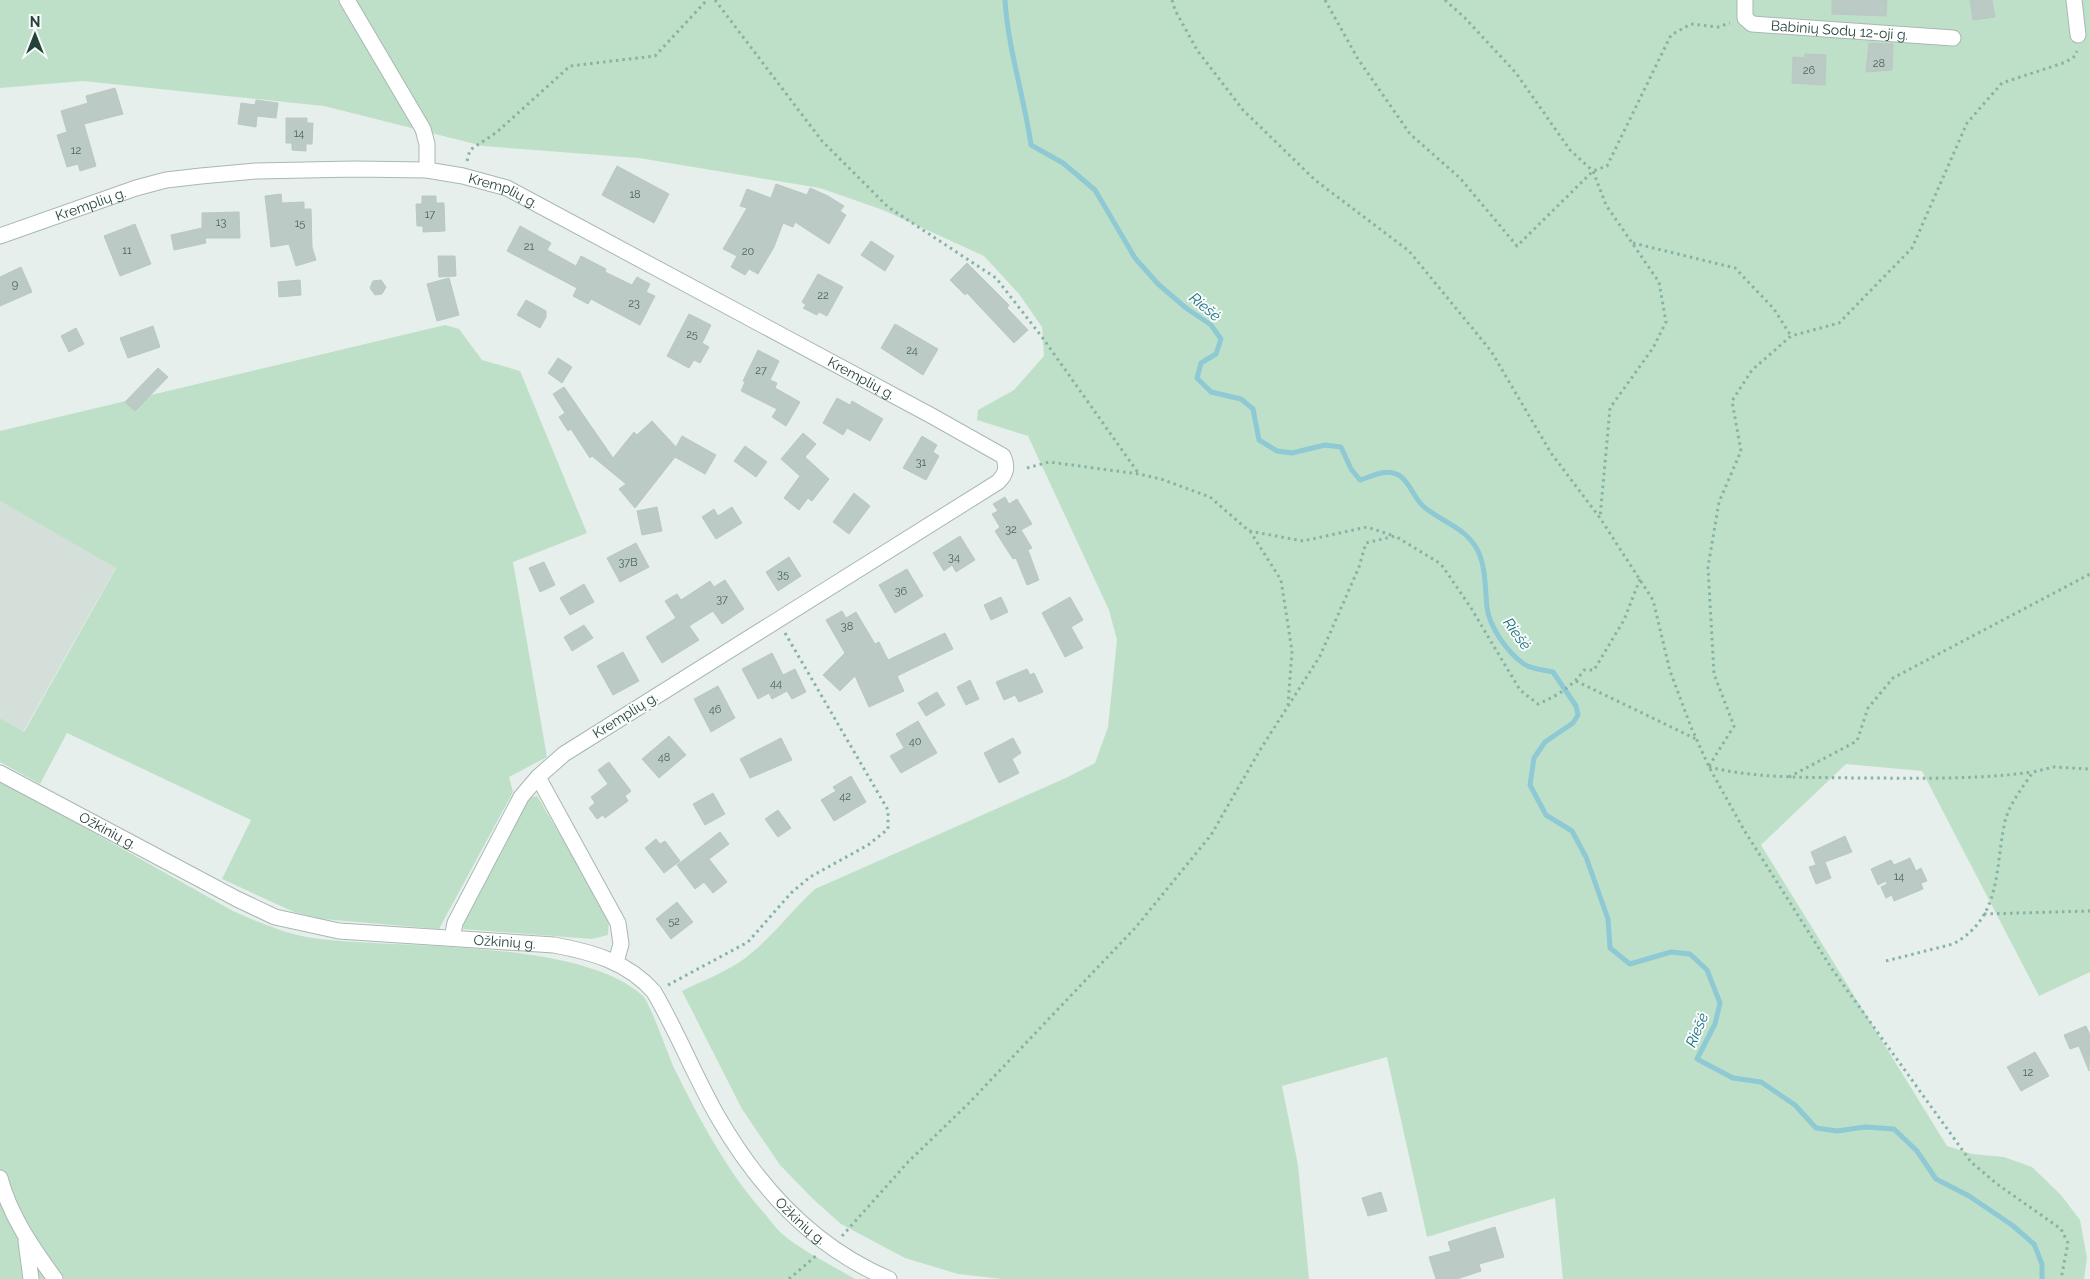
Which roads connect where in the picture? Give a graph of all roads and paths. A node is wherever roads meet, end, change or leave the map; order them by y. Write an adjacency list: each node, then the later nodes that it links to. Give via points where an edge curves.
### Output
1 (347, 0): 12 (street, via 423,129)
2 (707, 0): 14 (path, via 655,56 570,66 497,132 470,150)
3 (715, 0): 19 (path, via 822,141 888,207 996,278)
4 (1172, 0): 20 (path, via 1197,50 1243,110 1315,180 1410,251 1491,350 1551,453)
5 (1325, 0): 13 (path, via 1358,59 1410,134 1460,178 1516,246)
6 (1445, 0): 13 (path, via 1516,73 1570,150)
7 (1745, 0): 9 (street)
8 (2074, 0): 10 (street)
9 (1745, 18): 11 (street, Babinių Sodų 12-oji g., via 1752,24 1768,27); 13 (path, via 1718,27 1691,24 1671,35 1607,166)
10 (2078, 36): 17 (path, via 2075,56 2066,62 2002,83 1967,123 1912,248 1839,323)
11 (1953, 38)
12 (427, 170): 14 (street, Kremplių g.); 15 (street, Kremplių g., via 256,171 166,180)
13 (1593, 171): 16 (path, via 1606,205)
14 (463, 176): 25 (street, Kremplių g., via 508,188 1002,456 1006,465 1004,476 998,482)
15 (0, 236)
16 (1632, 243): 17 (path, via 1735,268 1774,309); 20 (path, via 1659,282 1666,322 1653,348 1610,408)
17 (1791, 336): 29 (path, via 1752,370 1732,401 1742,451 1719,502 1708,567 1714,674 1734,726)
18 (1026, 468): 19 (path, via 1049,462)
19 (1139, 474): 21 (path, via 1210,497)
20 (1600, 518): 24 (path)
21 (1249, 531): 22 (path, via 1303,542 1367,527); 27 (path, via 1281,580 1292,650)
22 (1395, 536): 26 (path, via 1441,564 1520,690 1538,704 1557,696); 27 (path, via 1366,543 1320,656)
23 (2090, 574): 34 (path, via 1893,678 1868,708 1857,741)
24 (1640, 578): 26 (path, via 1624,620 1594,670 1584,670); 28 (path, via 1653,600 1670,671)
25 (777, 619): 33 (street, Kremplių g., via 564,754); 40 (path, via 888,810 888,829 868,845 810,877 791,892 748,942)
26 (1576, 681): 28 (path)
27 (1288, 706): 43 (path, via 1211,835 1136,927 968,1104 908,1162 844,1235)
28 (1696, 739): 29 (path)
29 (1709, 767): 34 (path, via 1739,774); 48 (path, via 1744,830 1832,968 1971,1162 2061,1229 2068,1243)
30 (2090, 769): 31 (path, via 2054,767)
31 (2033, 772): 34 (path, via 1948,778); 36 (path, via 2004,824 1999,869)
32 (0, 773): 37 (street, Ožkinių g., via 275,917 339,931)
33 (538, 777): 37 (street, Kremplių g., via 522,797 487,861 455,923); 39 (street, via 618,923 621,944)
34 (1789, 777)
35 (2090, 911): 36 (path)
36 (1983, 914): 38 (path, via 1963,938 1953,944)
37 (452, 938): 39 (street, Ožkinių g., via 554,945)
38 (1886, 961)
39 (616, 962): 40 (street, Ožkinių g., via 643,980)
40 (654, 992): 43 (street, Ožkinių g., via 718,1117 750,1168 776,1201)
41 (0, 1178): 42 (street, via 6,1199)
42 (26, 1238): 44 (street); 45 (street)
43 (828, 1246): 46 (path); 47 (street, Ožkinių g.)
44 (31, 1279)
45 (55, 1279)
46 (789, 1279)
47 (889, 1279)
48 (2061, 1279)

